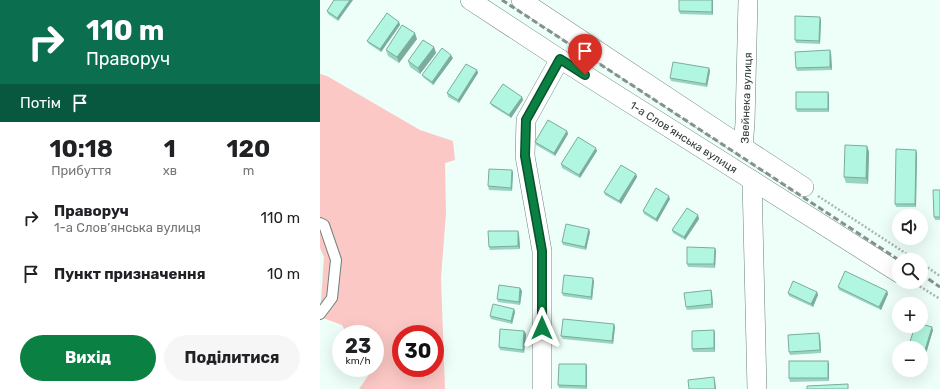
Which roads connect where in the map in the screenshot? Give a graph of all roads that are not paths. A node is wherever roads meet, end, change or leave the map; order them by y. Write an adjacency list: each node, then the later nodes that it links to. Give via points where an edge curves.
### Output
1 (470, 0): 4 (street, 1-а Слов’янська вулиця)
2 (521, 0): 5 (street)
3 (748, 0): 5 (street, Звейнека вулиця)
4 (560, 59): 6 (street, 1-а Слов’янська вулиця); 11 (street, via 526,120 525,156 542,251)
5 (743, 147): 7 (street, Звейнека вулиця)
6 (752, 180): 9 (street, 1-а Слов’янська вулиця); 12 (street)
7 (804, 187)
8 (320, 223): 10 (lane, via 324,225 336,260 332,298)
9 (892, 270)
10 (320, 314)
11 (542, 389)
12 (757, 389)

